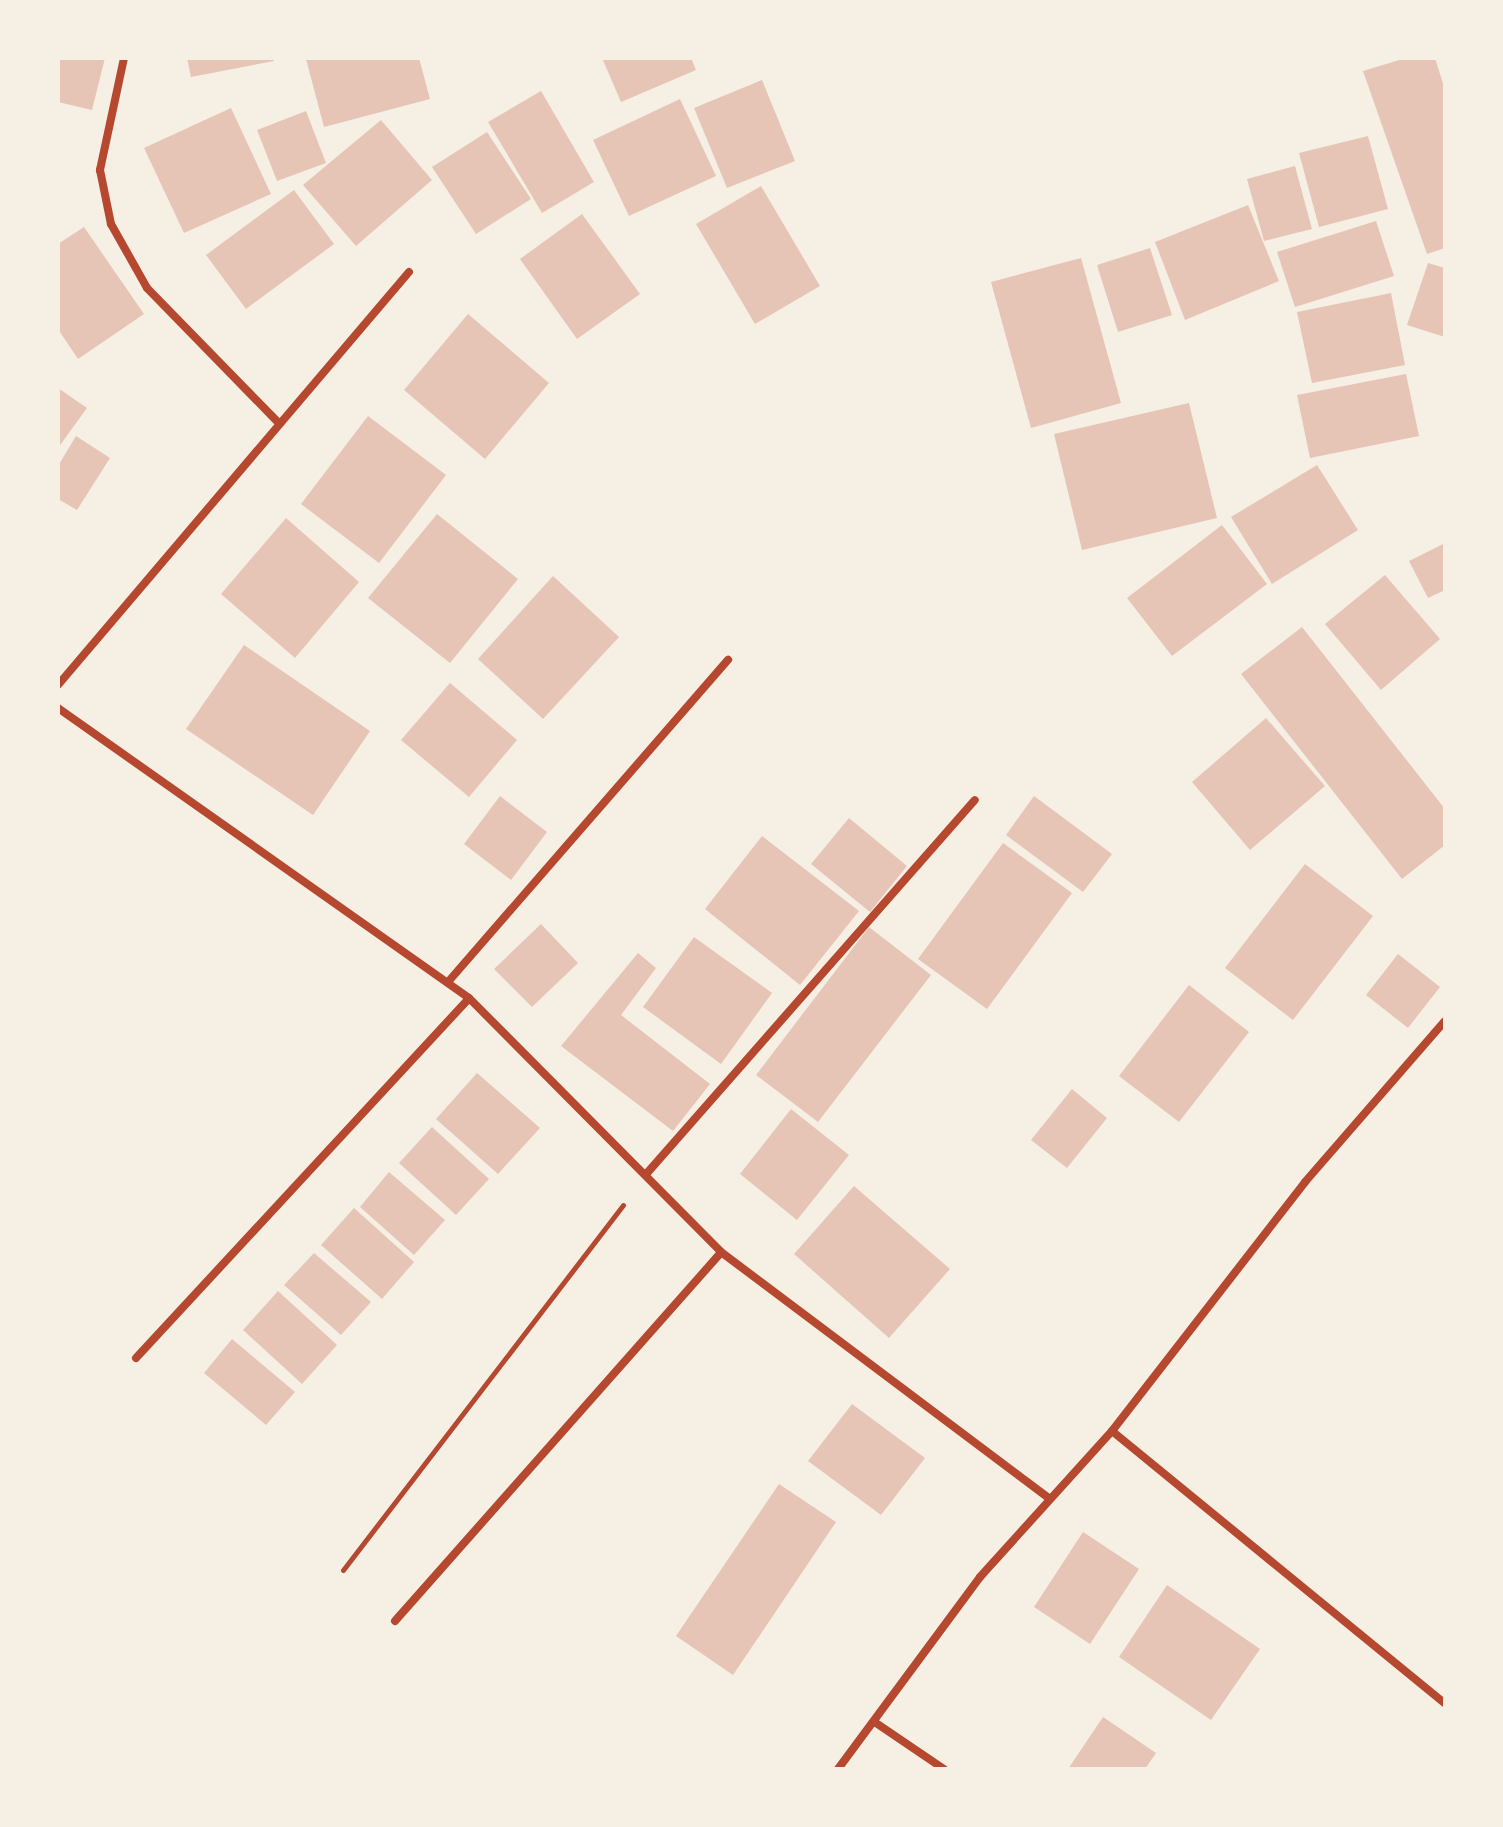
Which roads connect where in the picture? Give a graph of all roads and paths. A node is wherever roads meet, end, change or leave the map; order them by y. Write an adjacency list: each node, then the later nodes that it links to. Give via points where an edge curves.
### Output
1 (124, 58): 3 (street, via 100,170 111,224 147,288)
2 (409, 272): 3 (street)
3 (277, 421): 5 (street)
4 (728, 660): 8 (street)
5 (58, 685)
6 (58, 708): 8 (street)
7 (975, 800): 11 (street)
8 (448, 982): 9 (street)
9 (469, 998): 11 (street); 13 (street)
10 (1445, 1021): 14 (street, via 1305,1182)
11 (648, 1172): 12 (street); 16 (path)
12 (721, 1252): 15 (street); 17 (street)
13 (136, 1358)
14 (1112, 1431): 15 (street); 18 (street)
15 (1050, 1499): 19 (street, via 980,1577)
16 (343, 1570)
17 (395, 1621)
18 (1445, 1704)
19 (876, 1723): 20 (street); 21 (street)
20 (838, 1769)
21 (944, 1769)

